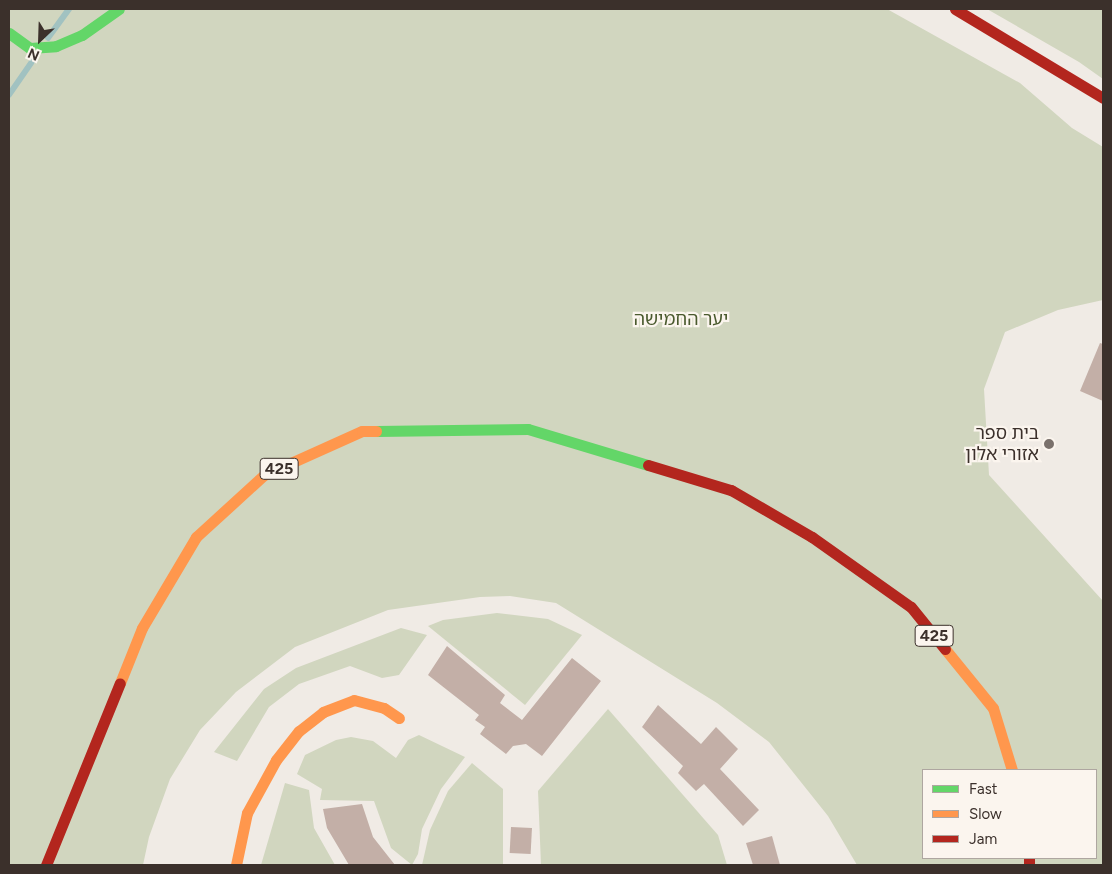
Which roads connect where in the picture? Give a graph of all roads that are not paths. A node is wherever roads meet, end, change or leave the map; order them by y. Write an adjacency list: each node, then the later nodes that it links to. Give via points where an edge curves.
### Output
1 (119, 9): 3 (main road, via 82,35 56,46 30,48)
2 (955, 9): 4 (main road)
3 (9, 33)
4 (1103, 98)
5 (399, 718): 8 (main road, via 384,708 354,700 323,712 299,731 276,760 250,806)
6 (1012, 769): 7 (main road, 425, via 993,708 911,607 812,537 731,490 528,430 362,431 264,476 196,537 142,628)
7 (46, 865)
8 (236, 865)

